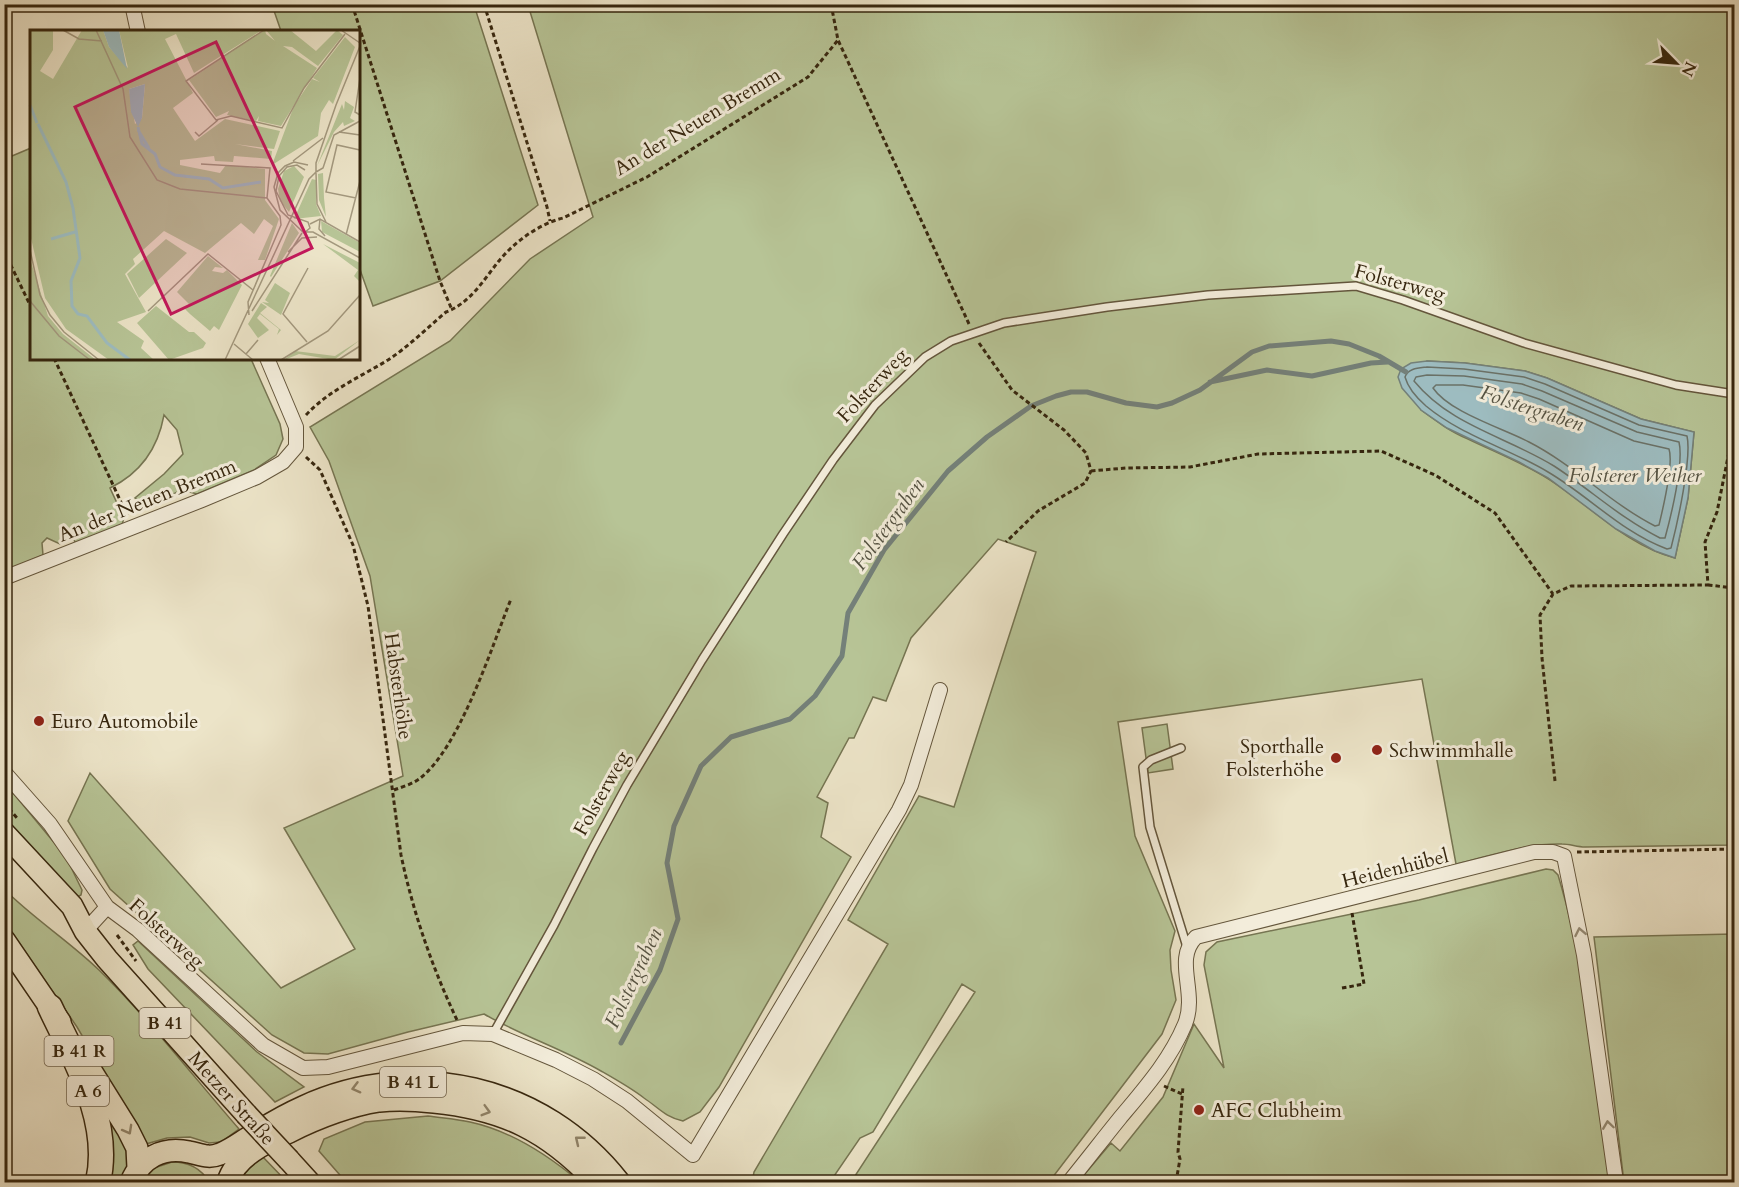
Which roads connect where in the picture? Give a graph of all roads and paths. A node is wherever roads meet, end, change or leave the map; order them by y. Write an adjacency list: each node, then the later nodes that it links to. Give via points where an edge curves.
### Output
1 (132, 4): 5 (street)
2 (352, 4): 10 (path)
3 (484, 4): 7 (path)
4 (831, 4): 6 (path)
5 (138, 30)
6 (838, 40): 7 (path, An der Neuen Bremm, via 808,77 647,177); 11 (path)
7 (550, 221): 10 (path, via 515,244 478,290)
8 (4, 251): 9 (path)
9 (30, 305)
10 (452, 310): 15 (path, via 390,359 313,408)
11 (972, 332): 14 (lane, Folsterweg, via 1004,323 1107,307 1208,295 1356,286 1524,344 1676,385); 18 (path, via 1012,390 1064,430 1086,453); 43 (lane, Folsterweg, via 925,357 898,381 832,460 644,756)
12 (55, 360): 19 (path)
13 (268, 360): 15 (street)
14 (1734, 394)
15 (296, 427): 17 (street)
16 (1734, 427): 22 (path, via 1717,512 1705,542)
17 (296, 447): 19 (street, An der Neuen Bremm, via 283,462 257,477); 30 (path, Habsterhöhe, via 320,470 353,545 368,606)
18 (1091, 471): 20 (path, via 1085,483 1038,511); 24 (path, via 1190,466 1258,454 1381,451 1435,475 1495,513)
19 (132, 527): 21 (street, An der Neuen Bremm)
20 (1006, 542)
21 (4, 578)
22 (1708, 585): 23 (path); 24 (path, via 1571,586)
23 (1734, 588)
24 (1553, 594): 29 (path, via 1540,615)
25 (511, 599): 30 (path, via 461,723 433,767 418,781)
26 (940, 690): 43 (street, Folsterweg, via 911,785 899,810 693,1155 627,1101 593,1079)
27 (1181, 748): 39 (lane, via 1143,767 1150,827)
28 (4, 772): 36 (street, via 50,824)
29 (1555, 781)
30 (394, 790): 42 (path, Habsterhöhe, via 400,855 409,895)
31 (4, 833): 37 (main road, Metzer Straße / B 41, via 72,906)
32 (1734, 849): 34 (path)
33 (4, 851): 37 (main road, Metzer Straße / B 41, via 63,915)
34 (1583, 852)
35 (1350, 899): 39 (street, Heidenhübel, via 1196,937); 40 (path, via 1364,984); 57 (street, Heidenhübel, one-way to 35, via 1584,955 1564,856 1534,852)
36 (107, 907): 37 (street); 42 (street, Folsterweg, via 138,930 263,1045 303,1068 328,1067)
37 (85, 931): 52 (main road, Metzer Straße / B 41, bridge)
38 (4, 940): 41 (main road, B 41 R)
39 (1188, 947): 44 (street, via 1185,953 1189,1014 1174,1047)
40 (1342, 988)
41 (50, 1007): 48 (main road, B 41 R, one-way to 48, via 128,1130 137,1148); 49 (highway, A 6, via 83,1076 98,1124)
42 (463, 1033): 43 (street, Folsterweg)
43 (493, 1034)
44 (1151, 1080): 46 (path); 55 (street)
45 (1183, 1086): 46 (path)
46 (1182, 1094): 56 (path)
47 (193, 1152): 48 (main road, via 163,1151 149,1157); 50 (main road, via 206,1160); 54 (main road, B 41 L, one-way to 47, via 589,1149 545,1117 495,1095 432,1082 398,1081 337,1093 294,1111 221,1154 209,1157)
48 (134, 1175)
49 (98, 1182)
50 (222, 1182)
51 (228, 1182): 53 (main road, B 41 L, one-way to 53, via 242,1159 290,1131 351,1107 403,1100 459,1104 513,1120 561,1148)
52 (309, 1182)
53 (596, 1182)
54 (619, 1182)
55 (1069, 1182)
56 (1176, 1182)
57 (1616, 1182)

